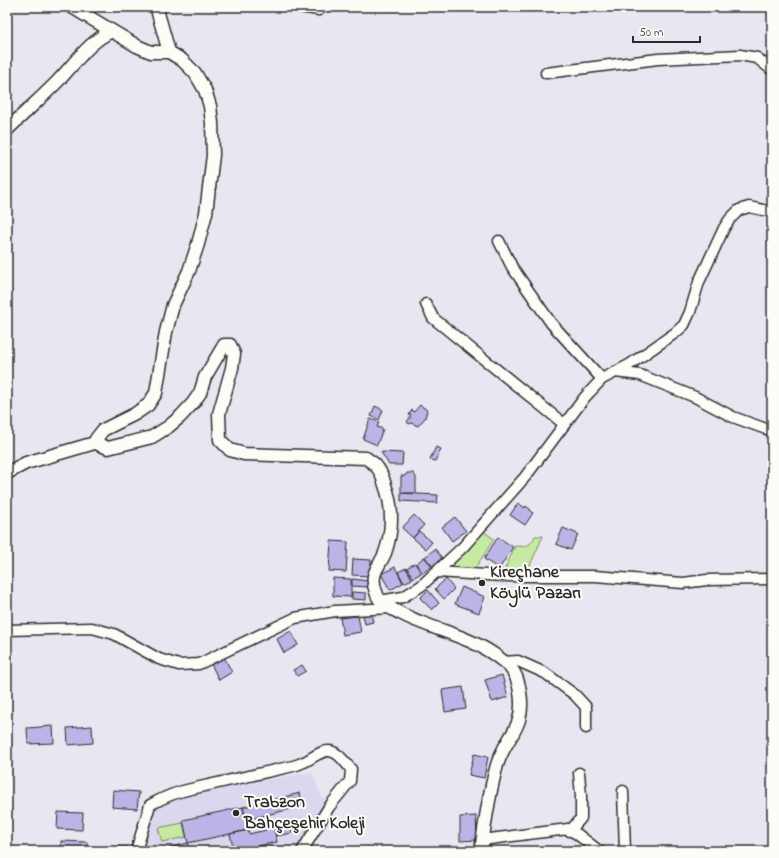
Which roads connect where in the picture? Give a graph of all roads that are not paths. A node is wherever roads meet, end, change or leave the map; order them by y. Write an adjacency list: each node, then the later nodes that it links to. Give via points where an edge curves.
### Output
1 (72, 7): 5 (street)
2 (158, 7): 6 (street)
3 (300, 7): 4 (street)
4 (319, 10)
5 (112, 31): 6 (street, via 151,52); 9 (street, via 86,50)
6 (170, 52): 17 (street, via 195,73 205,90 210,106 212,155 206,214 189,271 173,305 156,393 148,405 103,430 96,439)
7 (772, 70): 8 (street, via 757,58 740,55 658,59)
8 (546, 73)
9 (7, 130)
10 (772, 210): 13 (street, via 739,210 730,219 699,282 684,325 635,361)
11 (499, 241): 14 (street, via 512,267 552,323)
12 (426, 304): 15 (street, via 433,318)
13 (615, 372): 14 (street); 16 (street, via 640,375 695,397 732,417 766,429)
14 (602, 379): 15 (street)
15 (564, 424): 19 (street, via 524,477 463,547)
16 (772, 428)
17 (98, 442): 18 (street, via 26,463); 21 (street, via 108,448 152,437 168,427 193,403 200,393 205,376 224,345 230,345 234,354 233,361 219,421 220,440 230,450 244,454 366,458 376,465 382,475 391,503 392,517 385,553 374,574 374,584)
18 (7, 473)
19 (436, 572): 20 (street, via 503,576 595,576 683,583); 21 (street, via 421,586 403,597)
20 (772, 579)
21 (380, 601): 22 (street)
22 (391, 608): 23 (street, via 335,611 296,618 200,664 179,665 159,659 114,634 92,628); 24 (street, via 458,636 491,652)
23 (7, 630)
24 (504, 662): 25 (street, via 518,662 545,673 575,696 586,708); 29 (street, via 516,676 522,703 521,716 497,764 487,803)
25 (586, 728)
26 (579, 773): 28 (street, via 581,818)
27 (622, 791): 33 (street)
28 (570, 831): 29 (street, via 568,829); 32 (street, via 578,834)
29 (482, 846)
30 (136, 851): 31 (street, via 150,805 176,792 289,767 315,755 334,752 351,769 350,781 329,807)
31 (302, 851)
32 (599, 851)
33 (625, 851)

